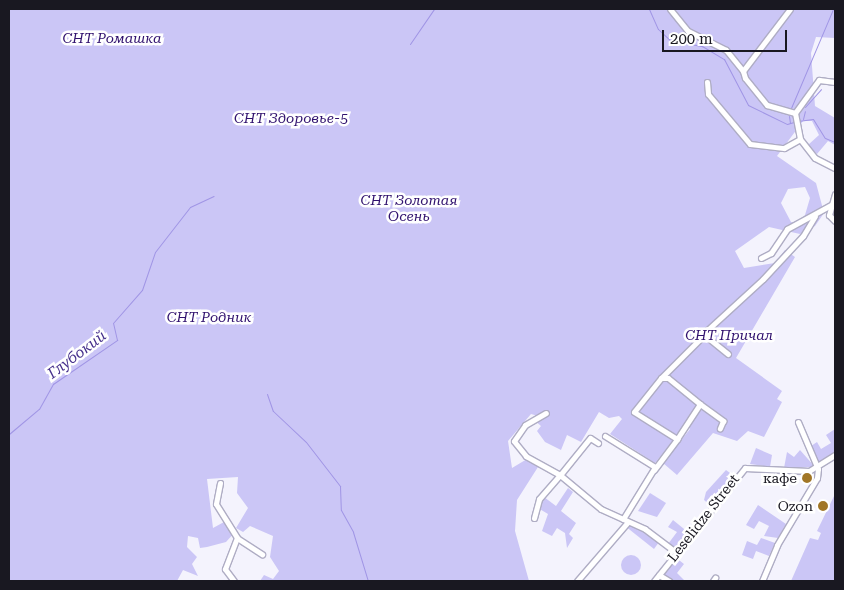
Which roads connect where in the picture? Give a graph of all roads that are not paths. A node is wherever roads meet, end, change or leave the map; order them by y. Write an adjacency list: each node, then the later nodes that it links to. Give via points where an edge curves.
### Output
1 (670, 9): 3 (street, via 688,31 726,50)
2 (790, 9): 3 (street)
3 (743, 71): 6 (street, via 748,85 767,105)
4 (708, 82): 7 (street, via 708,94 750,144 784,148)
5 (835, 82): 6 (street, via 820,80)
6 (795, 113): 7 (street)
7 (800, 139): 8 (street, via 815,158)
8 (835, 168)
9 (835, 194): 10 (street)
10 (831, 205): 11 (street); 12 (street, via 830,214)
11 (815, 216): 13 (street, via 787,229 770,253); 14 (street, via 803,236 764,280)
12 (835, 221)
13 (761, 258)
14 (703, 336): 15 (street); 16 (street)
15 (728, 354)
16 (661, 378): 17 (street, via 668,378); 22 (street, via 634,412)
17 (700, 404): 20 (street, via 723,421); 22 (street)
18 (546, 413): 27 (street, via 535,416 514,441 526,456)
19 (798, 422): 25 (street)
20 (720, 428)
21 (605, 436): 26 (street)
22 (677, 439): 26 (street)
23 (598, 443): 27 (street, via 590,438)
24 (835, 455): 25 (street)
25 (818, 469): 32 (street, Leselidze Street, via 800,473 745,468); 39 (street)
26 (654, 470): 30 (street)
27 (560, 475): 29 (street, via 539,499); 30 (street, via 601,509)
28 (220, 483): 31 (street, via 216,504)
29 (534, 518)
30 (626, 521): 32 (street); 36 (street)
31 (237, 538): 33 (street); 35 (street, via 225,569)
32 (676, 552): 34 (street, Leselidze Street)
33 (262, 554)
34 (658, 575): 37 (street, Leselidze Street); 38 (street)
35 (234, 581)
36 (577, 581)
37 (654, 581)
38 (669, 581)
39 (762, 581)

